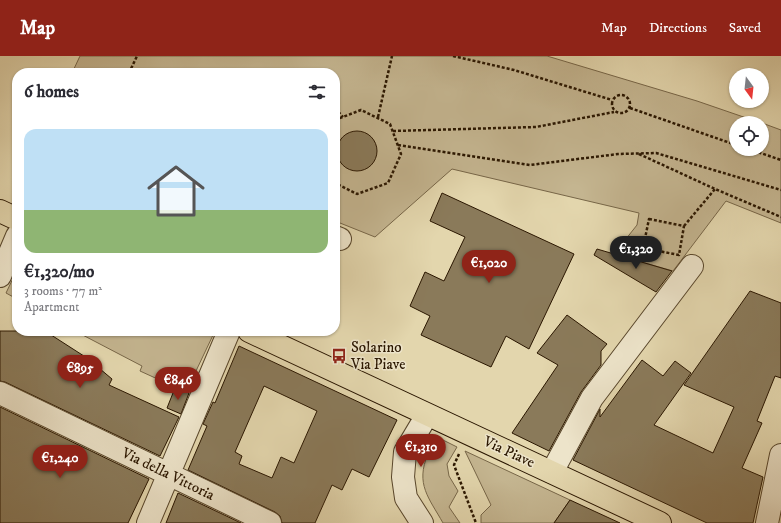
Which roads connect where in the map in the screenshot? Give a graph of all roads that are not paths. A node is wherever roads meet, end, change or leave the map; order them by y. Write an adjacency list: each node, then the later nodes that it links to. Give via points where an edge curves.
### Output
1 (0, 211): 2 (main road)
2 (12, 217)
3 (12, 248): 5 (street)
4 (692, 266): 11 (street, via 592,398)
5 (0, 276)
6 (227, 336): 12 (street)
7 (260, 336): 9 (main road, Via Piave)
8 (0, 393): 12 (street, Via della Vittoria)
9 (427, 415): 11 (main road, Via Piave); 15 (street, via 405,452 406,498)
10 (781, 455): 17 (street)
11 (552, 472): 16 (main road, Via Piave)
12 (169, 474): 13 (street); 14 (street, Via della Vittoria)
13 (148, 523)
14 (270, 523)
15 (422, 523)
16 (660, 523)
17 (767, 523)

